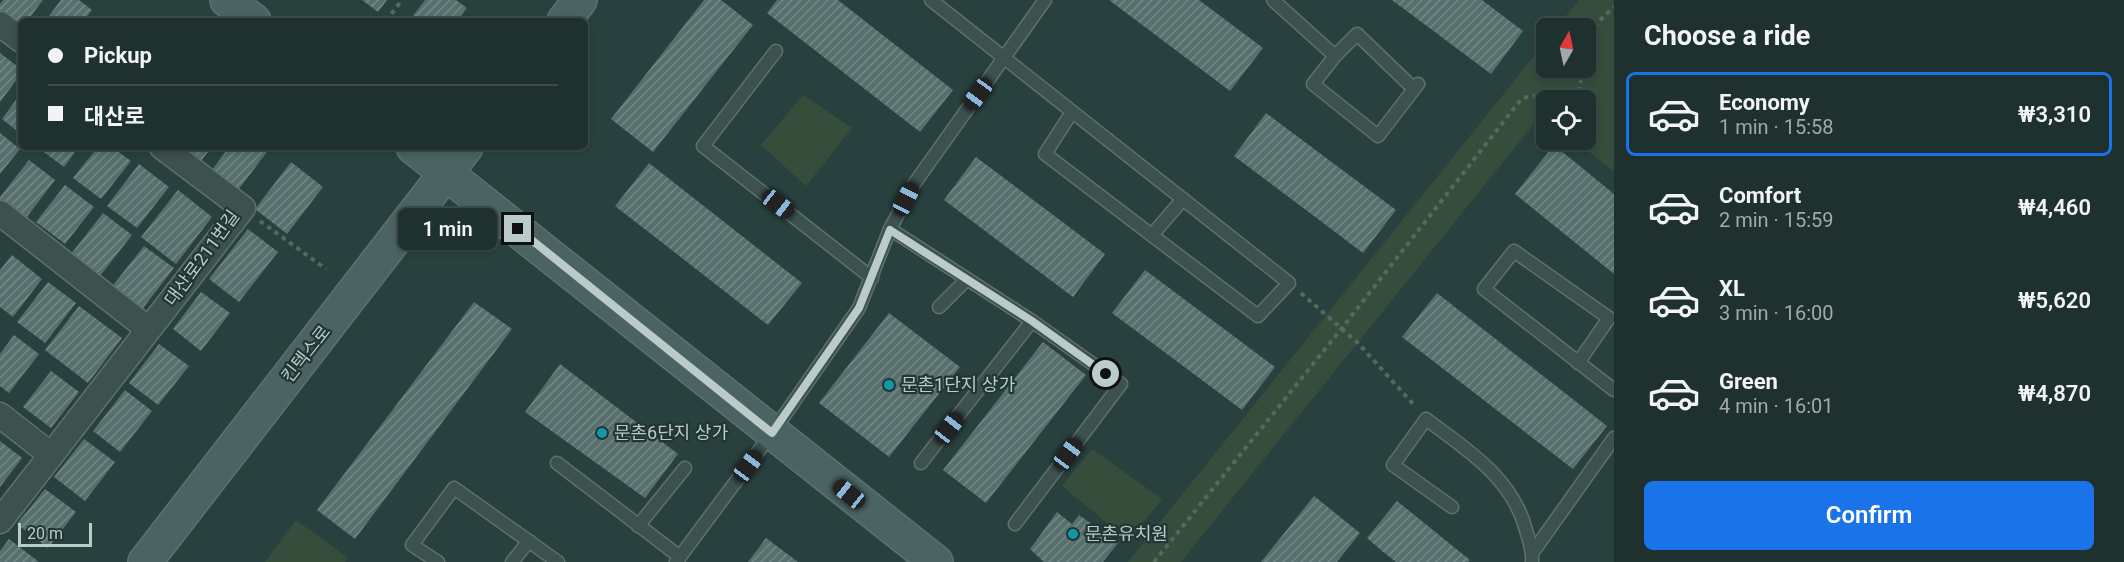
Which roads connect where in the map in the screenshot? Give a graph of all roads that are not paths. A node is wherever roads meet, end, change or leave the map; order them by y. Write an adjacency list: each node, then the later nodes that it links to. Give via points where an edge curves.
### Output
1 (227, 0): 6 (main road)
2 (580, 0): 7 (main road)
3 (1045, 0): 12 (lane)
4 (1273, 0): 11 (lane)
5 (938, 2): 12 (lane)
6 (250, 18)
7 (566, 18)
8 (0, 24): 9 (street)
9 (18, 38)
10 (776, 51): 22 (lane, via 703,146)
11 (1335, 56): 11 (lane, via 1357,34 1413,88 1418,84 1378,136 1313,84)
12 (1004, 58): 13 (lane); 20 (lane, via 914,184)
13 (1072, 112): 18 (lane); 21 (lane, via 1045,154)
14 (166, 150): 26 (street, 대산로211번길, via 243,208)
15 (417, 150): 17 (main road)
16 (464, 150): 17 (main road, 킨텍스로)
17 (446, 173): 30 (main road); 43 (main road, 킨텍스로)
18 (1183, 199): 21 (lane); 21 (lane, via 1289,283 1258,316)
19 (0, 213): 26 (street)
20 (890, 230): 22 (lane); 23 (lane)
21 (1152, 235)
22 (872, 278): 30 (lane, via 859,308)
23 (966, 280): 24 (lane); 25 (lane)
24 (939, 308)
25 (1032, 321): 34 (lane); 38 (lane, via 1121,384)
26 (148, 329): 32 (street, 대산로211번길)
27 (1578, 363): 27 (lane, via 1609,318 1514,251 1484,289); 28 (lane)
28 (1614, 390)
29 (0, 415): 32 (street)
30 (772, 433): 42 (lane); 47 (main road)
31 (1614, 438): 41 (lane)
32 (51, 455): 37 (street, 대산로211번길)
33 (557, 463): 39 (lane)
34 (921, 463)
35 (685, 468): 39 (lane)
36 (1452, 507): 41 (lane, via 1393,465 1426,419 1483,462 1507,487 1523,517)
37 (0, 521)
38 (1015, 524)
39 (638, 526): 42 (lane)
40 (529, 542): 44 (lane, via 454,488 412,545); 45 (lane); 46 (lane)
41 (1532, 557)
42 (678, 560)
43 (145, 562)
44 (438, 562)
45 (512, 562)
46 (558, 562)
47 (936, 562)

